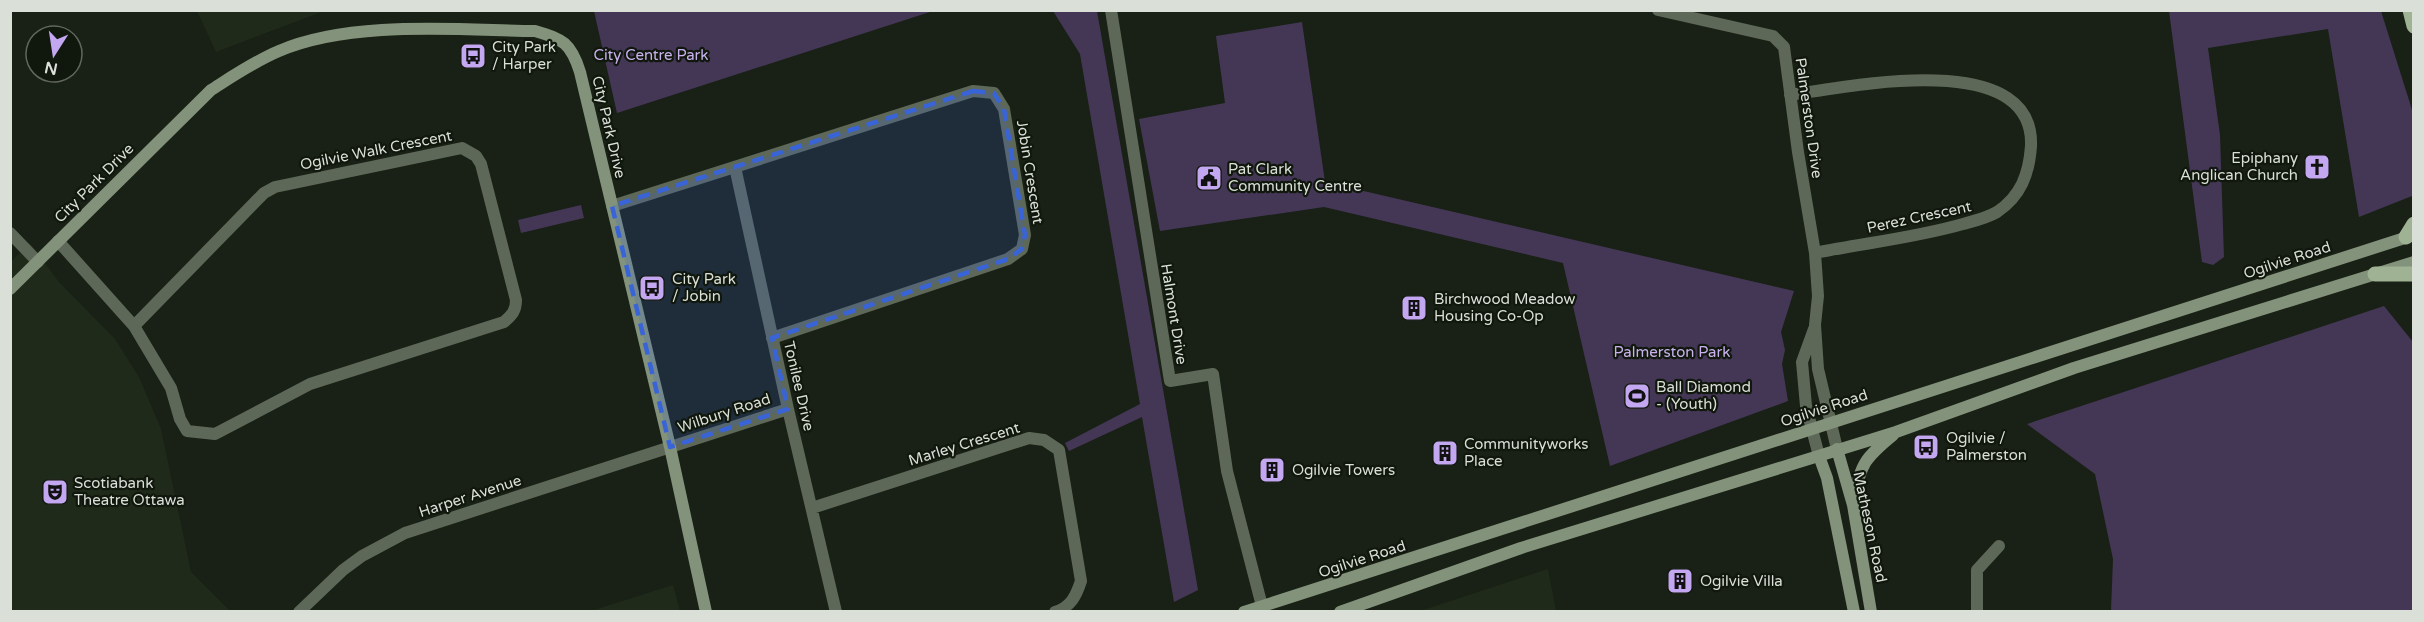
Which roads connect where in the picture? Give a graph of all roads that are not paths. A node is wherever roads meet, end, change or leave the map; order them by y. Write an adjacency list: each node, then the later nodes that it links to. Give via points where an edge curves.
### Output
1 (1111, 10): 30 (street, Halmont Drive, via 1170,381 1213,374 1227,471)
2 (1658, 10): 5 (street, Palmerston Drive, via 1773,36 1784,47)
3 (2410, 10): 4 (main road)
4 (2414, 26)
5 (1790, 95): 11 (street, Palmerston Drive); 11 (street, Perez Crescent, via 1895,80 1955,82 1988,89 2007,99 2020,109 2031,136 2026,178 2010,201 1996,212 1911,237)
6 (735, 167): 7 (street, Jobin Crescent); 19 (street, Tonilee Drive); 19 (street, Jobin Crescent, via 973,91 994,93 1004,109 1025,236 1022,249 1008,259)
7 (612, 206): 10 (main road, City Park Drive, via 576,57 568,45 535,31 365,31 280,50 211,90); 24 (main road, City Park Drive)
8 (2411, 232): 21 (main road, Ogilvie Road, via 2087,341)
9 (10, 233): 12 (street)
10 (58, 241): 12 (main road, City Park Drive); 17 (street)
11 (1815, 253): 18 (street, Palmerston Drive)
12 (38, 262): 16 (main road, City Park Drive)
13 (2414, 262): 14 (main road)
14 (2375, 274): 15 (main road); 23 (main road, via 2074,368)
15 (2414, 274)
16 (10, 289)
17 (134, 326): 17 (street, Ogilvie Walk Crescent, via 275,187 462,148 482,164 516,300 516,308 504,322 310,384 215,434 187,431 171,388)
18 (1815, 326): 21 (street, Palmerston Drive, via 1818,369); 22 (street, Palmerston Drive, via 1802,362)
19 (772, 338): 20 (street, Tonilee Drive)
20 (788, 409): 24 (street, Wilbury Road); 28 (street, Tonilee Drive)
21 (1830, 421): 22 (main road, Ogilvie Road); 25 (street, Palmerston Drive)
22 (1810, 428): 26 (street, Palmerston Drive); 30 (main road, Ogilvie Road)
23 (1896, 432): 25 (main road); 27 (main road, via 1862,466)
24 (670, 447): 31 (street, Harper Avenue, via 405,532 343,570); 32 (main road, City Park Drive)
25 (1837, 449): 26 (main road); 27 (main road, Matheson Road)
26 (1819, 456): 36 (main road, via 1521,548); 37 (main road)
27 (1853, 505): 38 (main road, Matheson Road)
28 (812, 508): 33 (street, Tonilee Drive); 34 (street, Marley Crescent, via 1029,438 1044,440 1059,450 1081,581 1075,598)
29 (1999, 546): 39 (street, via 1977,570)
30 (1262, 606): 35 (main road, Ogilvie Road)
31 (299, 612)
32 (706, 612)
33 (836, 612)
34 (1055, 612)
35 (1244, 612)
36 (1340, 612)
37 (1854, 612)
38 (1871, 612)
39 (1977, 612)

